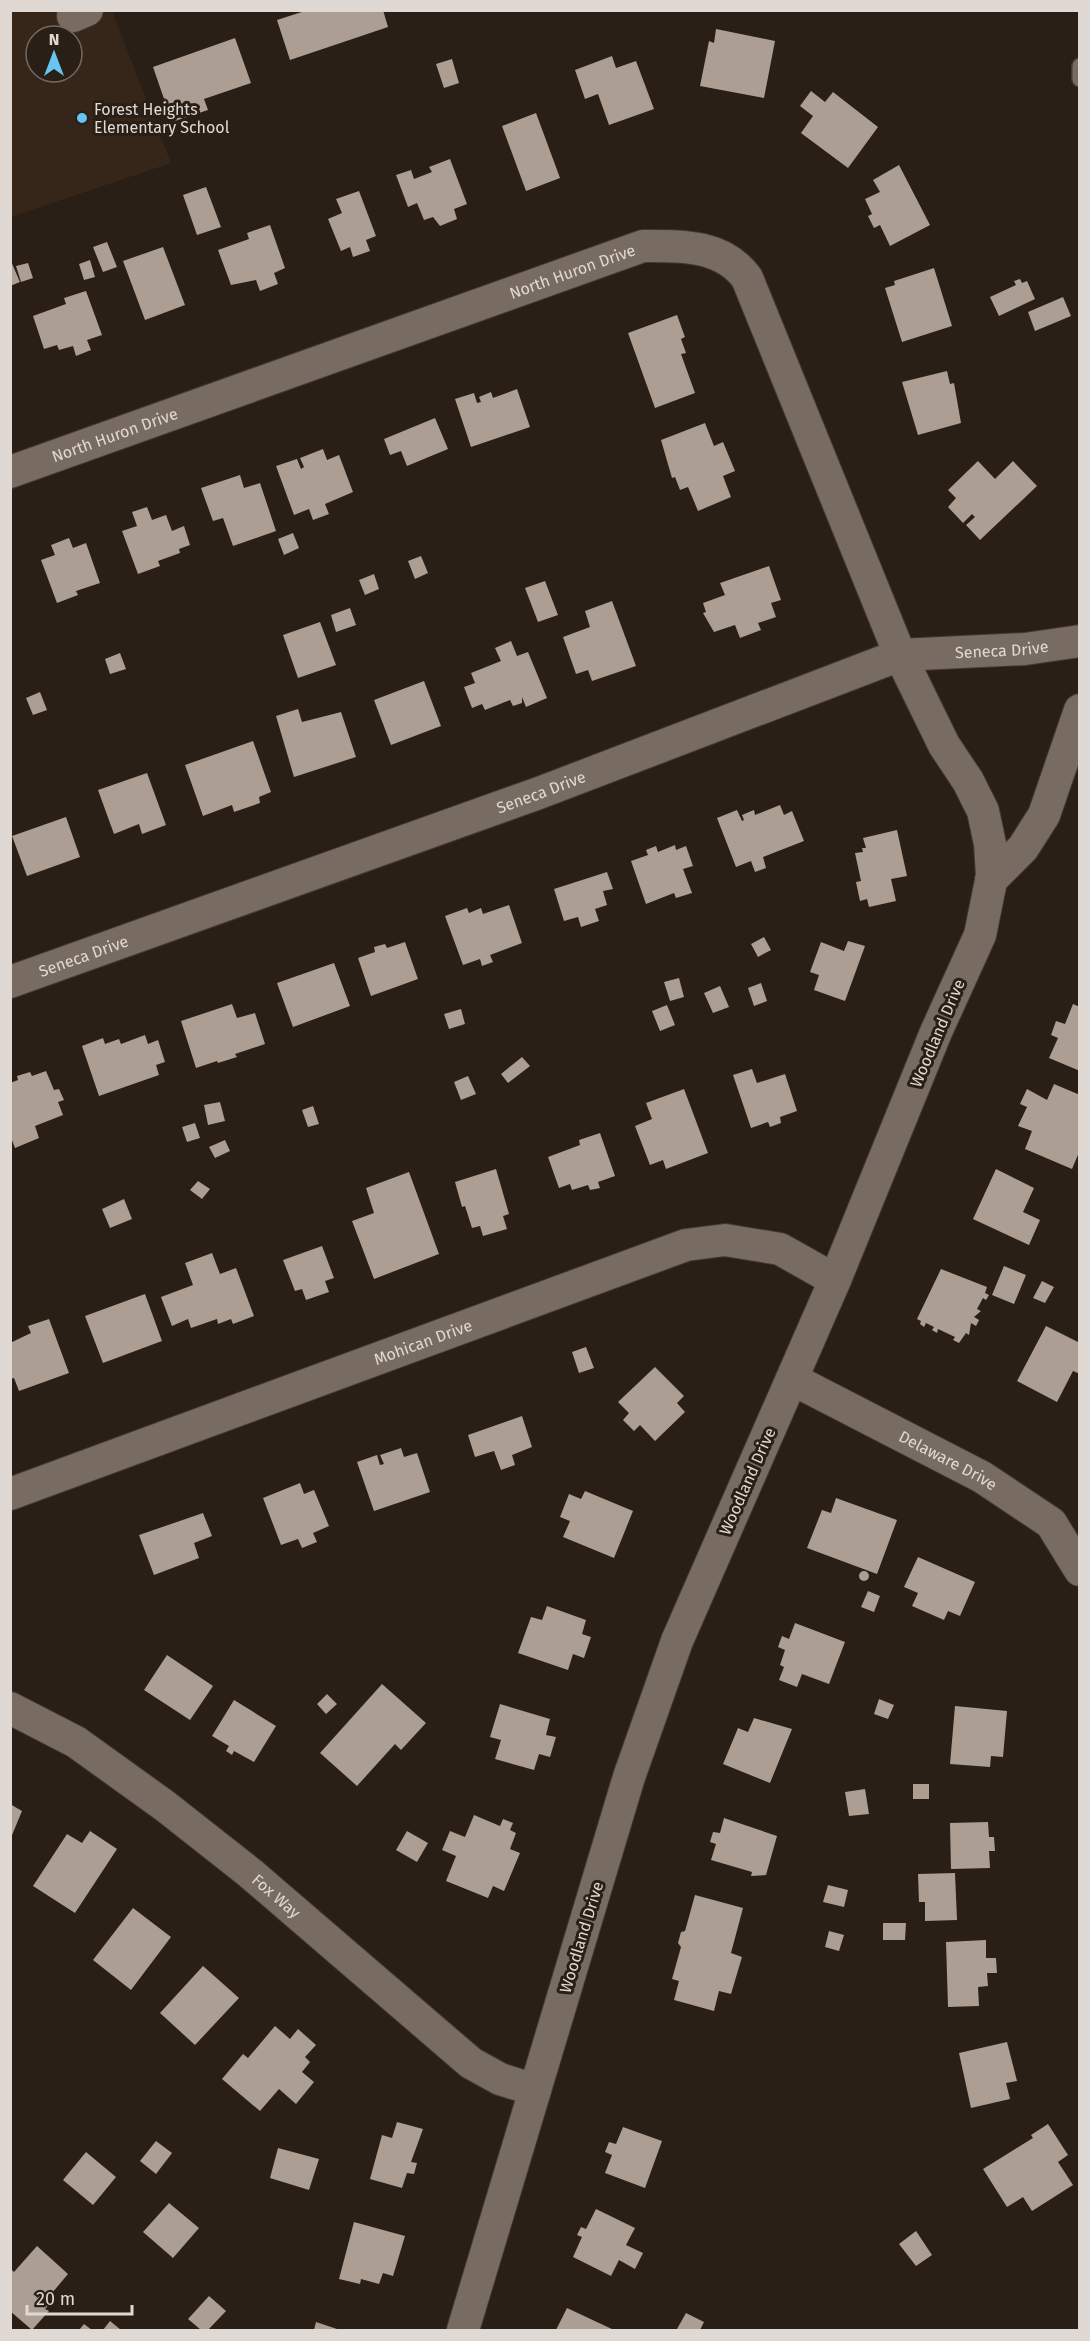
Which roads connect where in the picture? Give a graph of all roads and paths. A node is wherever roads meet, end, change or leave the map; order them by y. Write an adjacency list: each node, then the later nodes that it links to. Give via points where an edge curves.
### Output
1 (1080, 66): 2 (lane)
2 (1080, 79)
3 (10, 472): 5 (street, North Huron Drive, via 643,246 682,246 716,253 736,264 747,278)
4 (1080, 641): 5 (street, Seneca Drive, via 1025,649)
5 (900, 655): 7 (street, Woodland Drive, via 944,745 983,811); 8 (street, Seneca Drive, via 539,793)
6 (1080, 710): 7 (street, via 1044,815 1023,848)
7 (992, 880): 9 (street, Woodland Drive, via 980,935)
8 (10, 982)
9 (835, 1280): 10 (street, Woodland Drive); 11 (street, Mohican Drive, via 780,1249 725,1240 686,1245)
10 (792, 1379): 12 (street, Delaware Drive, via 982,1477 1050,1523); 14 (street, Woodland Drive, via 676,1641 629,1777)
11 (10, 1494)
12 (1080, 1570)
13 (10, 1708): 14 (street, Fox Way, via 76,1742 165,1806 250,1873 471,2063 500,2079)
14 (535, 2090): 15 (street, Woodland Drive)
15 (463, 2331)

